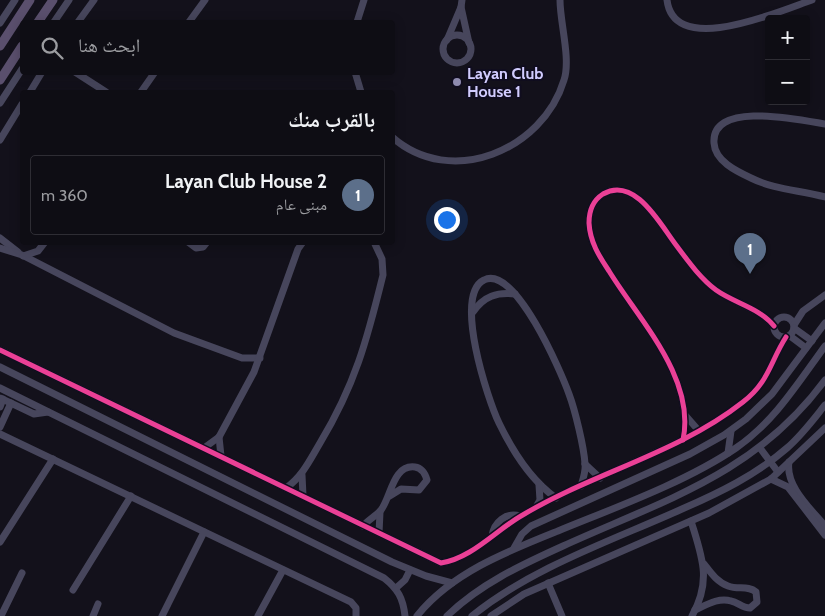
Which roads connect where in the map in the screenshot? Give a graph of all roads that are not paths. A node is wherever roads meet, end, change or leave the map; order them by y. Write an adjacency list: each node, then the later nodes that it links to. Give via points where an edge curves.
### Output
1 (15, 0): 17 (street)
2 (30, 0): 20 (main road)
3 (53, 0): 12 (main road)
4 (69, 0): 13 (street)
5 (94, 0): 14 (street)
6 (205, 0): 15 (street)
7 (364, 0): 16 (street)
8 (560, 0): 35 (street, via 565,78 554,106 535,130 510,148 481,158 451,160 421,154)
9 (667, 0): 10 (street, via 674,18 693,29 734,26)
10 (812, 0)
11 (461, 4): 18 (street); 19 (street)
12 (39, 20)
13 (55, 20)
14 (79, 20)
15 (190, 20)
16 (358, 20)
17 (0, 23)
18 (447, 40): 19 (street, via 459,36); 19 (street, via 443,50 445,56 456,63 468,57)
19 (469, 44)
20 (0, 46)
21 (20, 49): 27 (main road)
22 (20, 72): 32 (street)
23 (40, 75): 28 (street)
24 (80, 75): 29 (street)
25 (152, 75): 30 (street)
26 (356, 75): 31 (street)
27 (0, 80)
28 (31, 90)
29 (103, 90)
30 (142, 90)
31 (360, 90)
32 (0, 104)
33 (20, 107): 36 (street)
34 (825, 124): 37 (street, via 773,116 736,117 718,128 714,149 719,158 749,177 776,188)
35 (395, 139)
36 (0, 140)
37 (825, 197)
38 (0, 238): 45 (street)
39 (192, 245): 40 (street, via 196,248)
40 (205, 245)
41 (301, 245): 64 (street)
42 (375, 245): 92 (street, via 382,259 383,275 365,346 341,408)
43 (43, 246): 45 (street); 46 (street)
44 (0, 248): 45 (street)
45 (23, 255): 46 (street)
46 (43, 266): 63 (street, via 157,326)
47 (516, 294): 50 (street, via 489,296); 50 (street, via 494,278 484,280 476,286); 89 (street, via 544,336 570,396)
48 (825, 295): 49 (street)
49 (803, 311): 53 (street); 55 (street)
50 (471, 315): 95 (street, via 474,344 493,410 508,439)
51 (764, 315): 52 (street); 56 (street); 74 (street, via 716,290 649,209 632,194 607,192 597,198 590,211 589,223 594,244 668,361)
52 (779, 318): 53 (street); 56 (street)
53 (788, 318): 55 (street)
54 (825, 323): 58 (street)
55 (794, 326): 57 (street); 58 (street)
56 (774, 329): 57 (street, via 780,337); 62 (street)
57 (788, 337): 60 (street); 62 (street)
58 (812, 341): 60 (street)
59 (825, 346): 84 (street, via 784,404)
60 (806, 348): 77 (street, via 772,394)
61 (0, 350): 82 (street)
62 (776, 353): 78 (street, via 769,374 758,390)
63 (242, 358): 64 (street); 66 (street)
64 (260, 358): 66 (street)
65 (0, 367): 119 (street)
66 (254, 372): 80 (street)
67 (825, 380): 83 (street, via 790,422)
68 (0, 388): 73 (street)
69 (2, 399): 70 (street); 72 (street)
70 (11, 403): 73 (street, via 34,414); 75 (street)
71 (825, 405): 86 (street, via 800,435)
72 (0, 407)
73 (48, 412): 123 (street, via 384,578)
74 (685, 415): 78 (street); 81 (street)
75 (0, 427)
76 (825, 428): 90 (street)
77 (731, 430): 84 (street); 116 (street, via 690,454 531,526)
78 (699, 431): 81 (street)
79 (0, 434): 87 (street)
80 (219, 437): 82 (street); 85 (street)
81 (683, 440): 93 (street)
82 (204, 448): 85 (street)
83 (760, 448): 88 (street); 107 (street, via 719,476)
84 (728, 453): 103 (street)
85 (221, 456): 97 (street)
86 (776, 456): 88 (street); 90 (street)
87 (53, 459): 99 (street); 115 (street)
88 (769, 462): 91 (street); 135 (street, via 699,502 531,577)
89 (586, 464): 93 (street); 96 (street)
90 (787, 464): 91 (street); 98 (street)
91 (778, 472): 94 (street)
92 (302, 475): 97 (street); 100 (street)
93 (600, 478): 96 (street)
94 (771, 479): 98 (street); 108 (street)
95 (539, 484): 102 (street); 104 (street, via 540,500)
96 (582, 486): 102 (street)
97 (286, 488): 100 (street)
98 (793, 488): 111 (street); 114 (street)
99 (131, 496): 112 (street); 124 (street)
100 (303, 496): 110 (street)
101 (388, 497): 101 (street, via 404,468 420,469 425,474 427,480 419,490 401,489); 106 (street)
102 (556, 498): 104 (street)
103 (631, 500): 105 (street); 107 (street, via 629,506)
104 (536, 507): 113 (street, via 462,557 441,563)
105 (608, 510): 109 (street, via 616,516); 116 (street)
106 (380, 512): 110 (street); 113 (street)
107 (638, 512): 109 (street)
108 (691, 520): 117 (street); 122 (street)
109 (615, 522): 134 (street, via 510,571 474,592)
110 (363, 526): 113 (street)
111 (825, 526)
112 (204, 532): 118 (street); 129 (street)
113 (379, 533)
114 (825, 535)
115 (0, 542)
116 (514, 548): 121 (street)
117 (704, 564): 126 (street, via 702,591); 126 (street, via 722,583 730,587 752,588 757,602 744,608 723,600)
118 (283, 570): 130 (street); 131 (street, via 351,602 356,608)
119 (410, 570): 121 (street); 123 (street)
120 (22, 573): 127 (street)
121 (452, 583): 133 (street)
122 (548, 583): 136 (street, via 524,594); 137 (street)
123 (396, 588): 132 (street, via 404,602)
124 (73, 590)
125 (98, 604): 128 (street)
126 (693, 613)
127 (1, 616)
128 (93, 616)
129 (162, 616)
130 (258, 616)
131 (356, 616)
132 (406, 616)
133 (417, 616)
134 (447, 616)
135 (472, 616)
136 (491, 616)
137 (562, 616)

